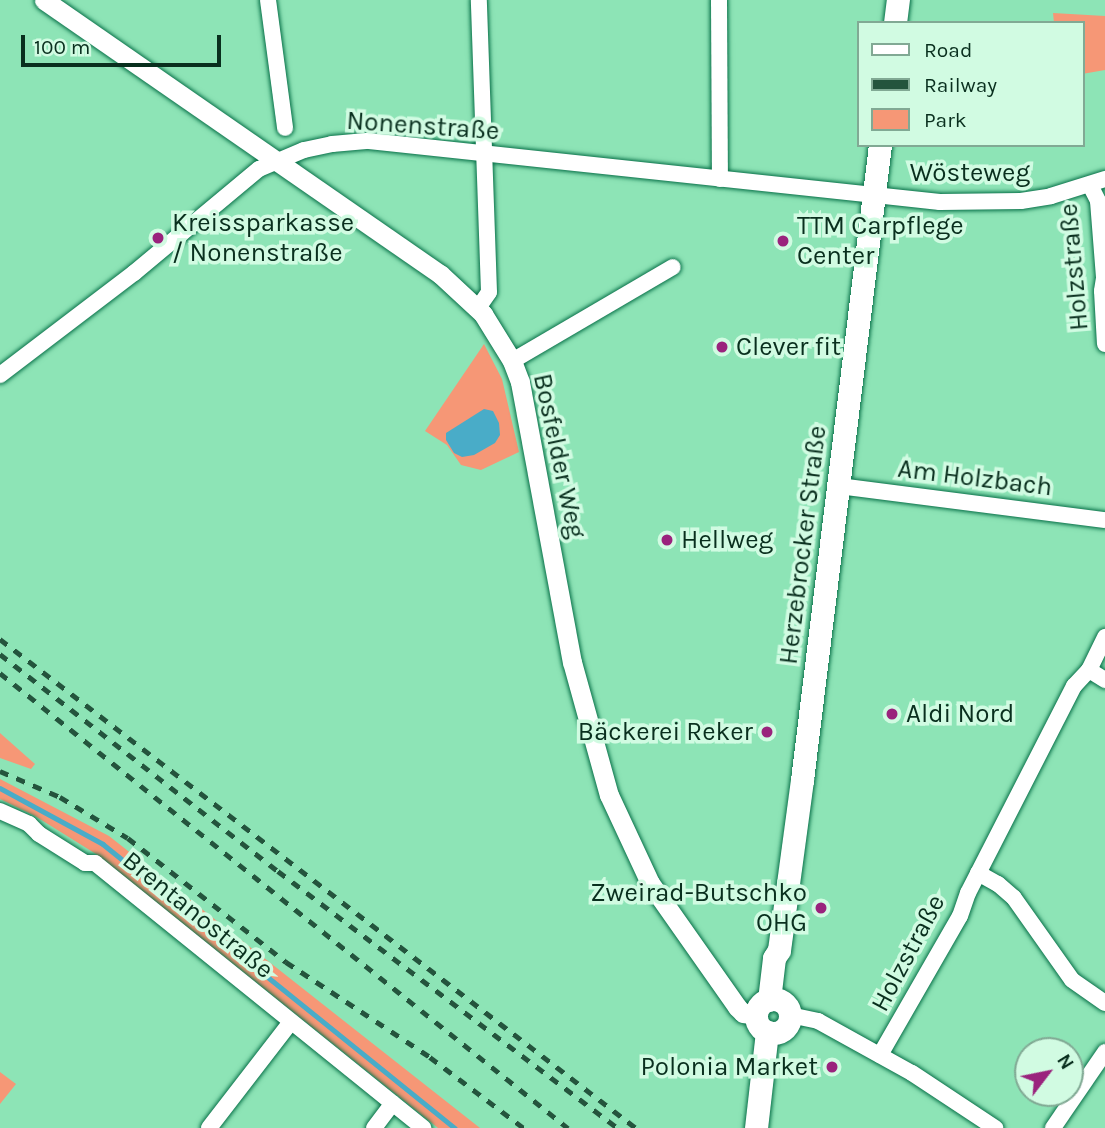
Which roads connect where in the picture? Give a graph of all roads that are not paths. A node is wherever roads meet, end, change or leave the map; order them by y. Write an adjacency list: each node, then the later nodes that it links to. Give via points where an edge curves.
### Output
1 (268, 0): 7 (street)
2 (479, 0): 9 (street)
3 (719, 0): 11 (street)
4 (898, 0): 6 (main road)
5 (46, 1): 10 (street, Bosfelder Weg)
6 (895, 21)
7 (285, 128)
8 (880, 147): 13 (main road, Herzebrocker Straße)
9 (485, 154): 10 (street, Nonenstraße, via 369,141 313,148); 11 (street, Nonenstraße); 16 (street, via 489,292)
10 (277, 161): 16 (street, Bosfelder Weg, via 440,274); 19 (street, Nonenstraße, via 259,169 134,273)
11 (720, 179): 13 (street, Nonenstraße)
12 (1098, 182): 13 (street, Wösteweg, via 1051,196 987,202); 15 (street, Holzstraße)
13 (874, 195): 20 (main road, Herzebrocker Straße)
14 (673, 267): 18 (street)
15 (1104, 303): 17 (street, Holzstraße)
16 (478, 308): 18 (street, Bosfelder Weg)
17 (1105, 344)
18 (512, 361): 28 (street, Bosfelder Weg, via 529,422 572,662 609,794 650,883 737,1007 743,1013)
19 (0, 375)
20 (839, 485): 21 (street, Am Holzbach); 28 (main road, Herzebrocker Straße)
21 (1105, 520)
22 (1105, 637): 23 (street, Holzstraße)
23 (1089, 670): 24 (street); 26 (street, Holzstraße, via 1074,686)
24 (1105, 680)
25 (0, 811): 29 (street, Brentanostraße, via 29,824 85,863 95,863)
26 (978, 873): 27 (street, via 1014,898 1072,980); 31 (street, Holzstraße, via 960,916)
27 (1105, 1003)
28 (773, 1016): 31 (street, via 818,1021); 36 (main road, Herzebrocker Straße); 37 (main road, Herzebrocker Straße)
29 (291, 1022): 32 (street, Brentanostraße); 33 (street)
30 (1105, 1052): 39 (street)
31 (880, 1055): 38 (street)
32 (393, 1103): 34 (street); 35 (street, Brentanostraße)
33 (209, 1128)
34 (374, 1128)
35 (423, 1128)
36 (756, 1128)
37 (767, 1128)
38 (995, 1128)
39 (1053, 1128)

